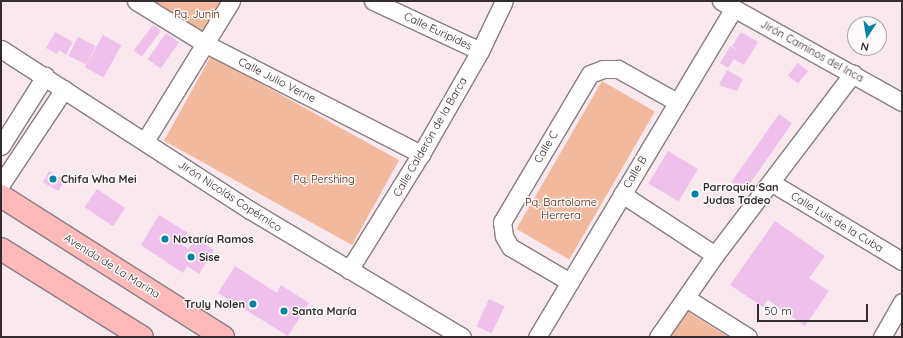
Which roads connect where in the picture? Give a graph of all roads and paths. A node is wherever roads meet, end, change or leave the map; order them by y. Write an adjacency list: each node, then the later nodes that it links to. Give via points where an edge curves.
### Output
1 (136, 1): 6 (street, Calle Julio Verne)
2 (231, 1): 6 (street)
3 (373, 1): 8 (street, Calle Euripides)
4 (504, 1): 8 (street, Calle Calderón de la Barca)
5 (727, 4): 9 (street, Jirón Caminos del Inca); 12 (street, Calle B)
6 (206, 44): 14 (street); 16 (street, Calle Julio Verne)
7 (1, 48): 10 (street, Jirón Nicolás Copérnico)
8 (480, 51): 16 (street, Calle Calderón de la Barca)
9 (853, 73): 13 (street, Jirón Caminos del Inca); 17 (street)
10 (45, 76): 11 (street, Jirón Nicolás Copérnico); 15 (street)
11 (64, 89): 14 (street, Jirón Nicolás Copérnico); 18 (street)
12 (677, 102): 19 (street, Calle B); 25 (street, Calle C, via 618,69 603,69 590,74 502,222 504,236 510,247)
13 (902, 102)
14 (145, 142): 24 (street, Jirón Nicolás Copérnico)
15 (1, 146)
16 (421, 154): 24 (street, Calle Calderón de la Barca)
17 (772, 183): 22 (street); 23 (street, Calle Luis de la Cuba)
18 (1, 184)
19 (622, 194): 22 (street); 25 (street, Calle B)
20 (1, 196): 29 (main road, Avenida de La Marina)
21 (1, 249): 28 (main road)
22 (715, 255): 26 (street)
23 (902, 261)
24 (349, 270): 30 (street, Jirón Nicolás Copérnico)
25 (570, 282): 31 (street, Calle B)
26 (686, 298): 32 (street); 33 (street)
27 (902, 302): 34 (street)
28 (142, 337)
29 (223, 337)
30 (462, 337)
31 (537, 337)
32 (658, 337)
33 (748, 337)
34 (882, 337)

